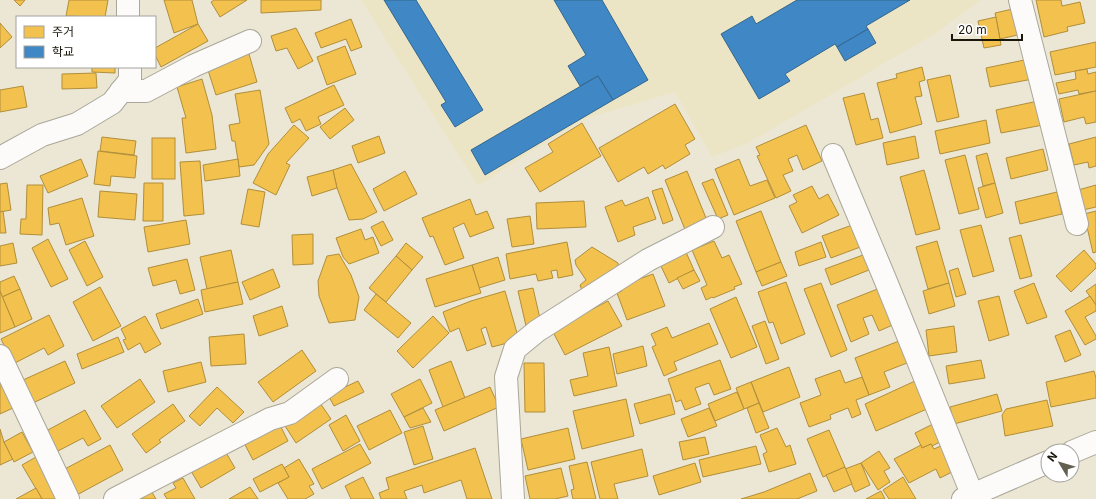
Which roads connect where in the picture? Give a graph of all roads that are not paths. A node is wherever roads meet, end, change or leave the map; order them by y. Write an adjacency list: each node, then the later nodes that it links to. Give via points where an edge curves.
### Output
1 (128, 0): 3 (street)
2 (1020, 0): 9 (street)
3 (128, 16)
4 (250, 41): 6 (street, via 193,66 146,91)
5 (130, 68): 6 (street, via 130,80)
6 (121, 91): 8 (street, via 112,103 77,124 42,134)
7 (833, 155): 16 (street, via 885,279)
8 (0, 158)
9 (1077, 224)
10 (713, 228): 19 (street, via 648,260 537,331 516,349 506,377)
11 (0, 356): 17 (street)
12 (337, 379): 18 (street, via 290,413 270,419)
13 (1096, 442): 14 (street)
14 (1080, 449)
15 (1040, 466): 16 (street)
16 (968, 497)
17 (68, 499)
18 (115, 499)
19 (513, 499)

